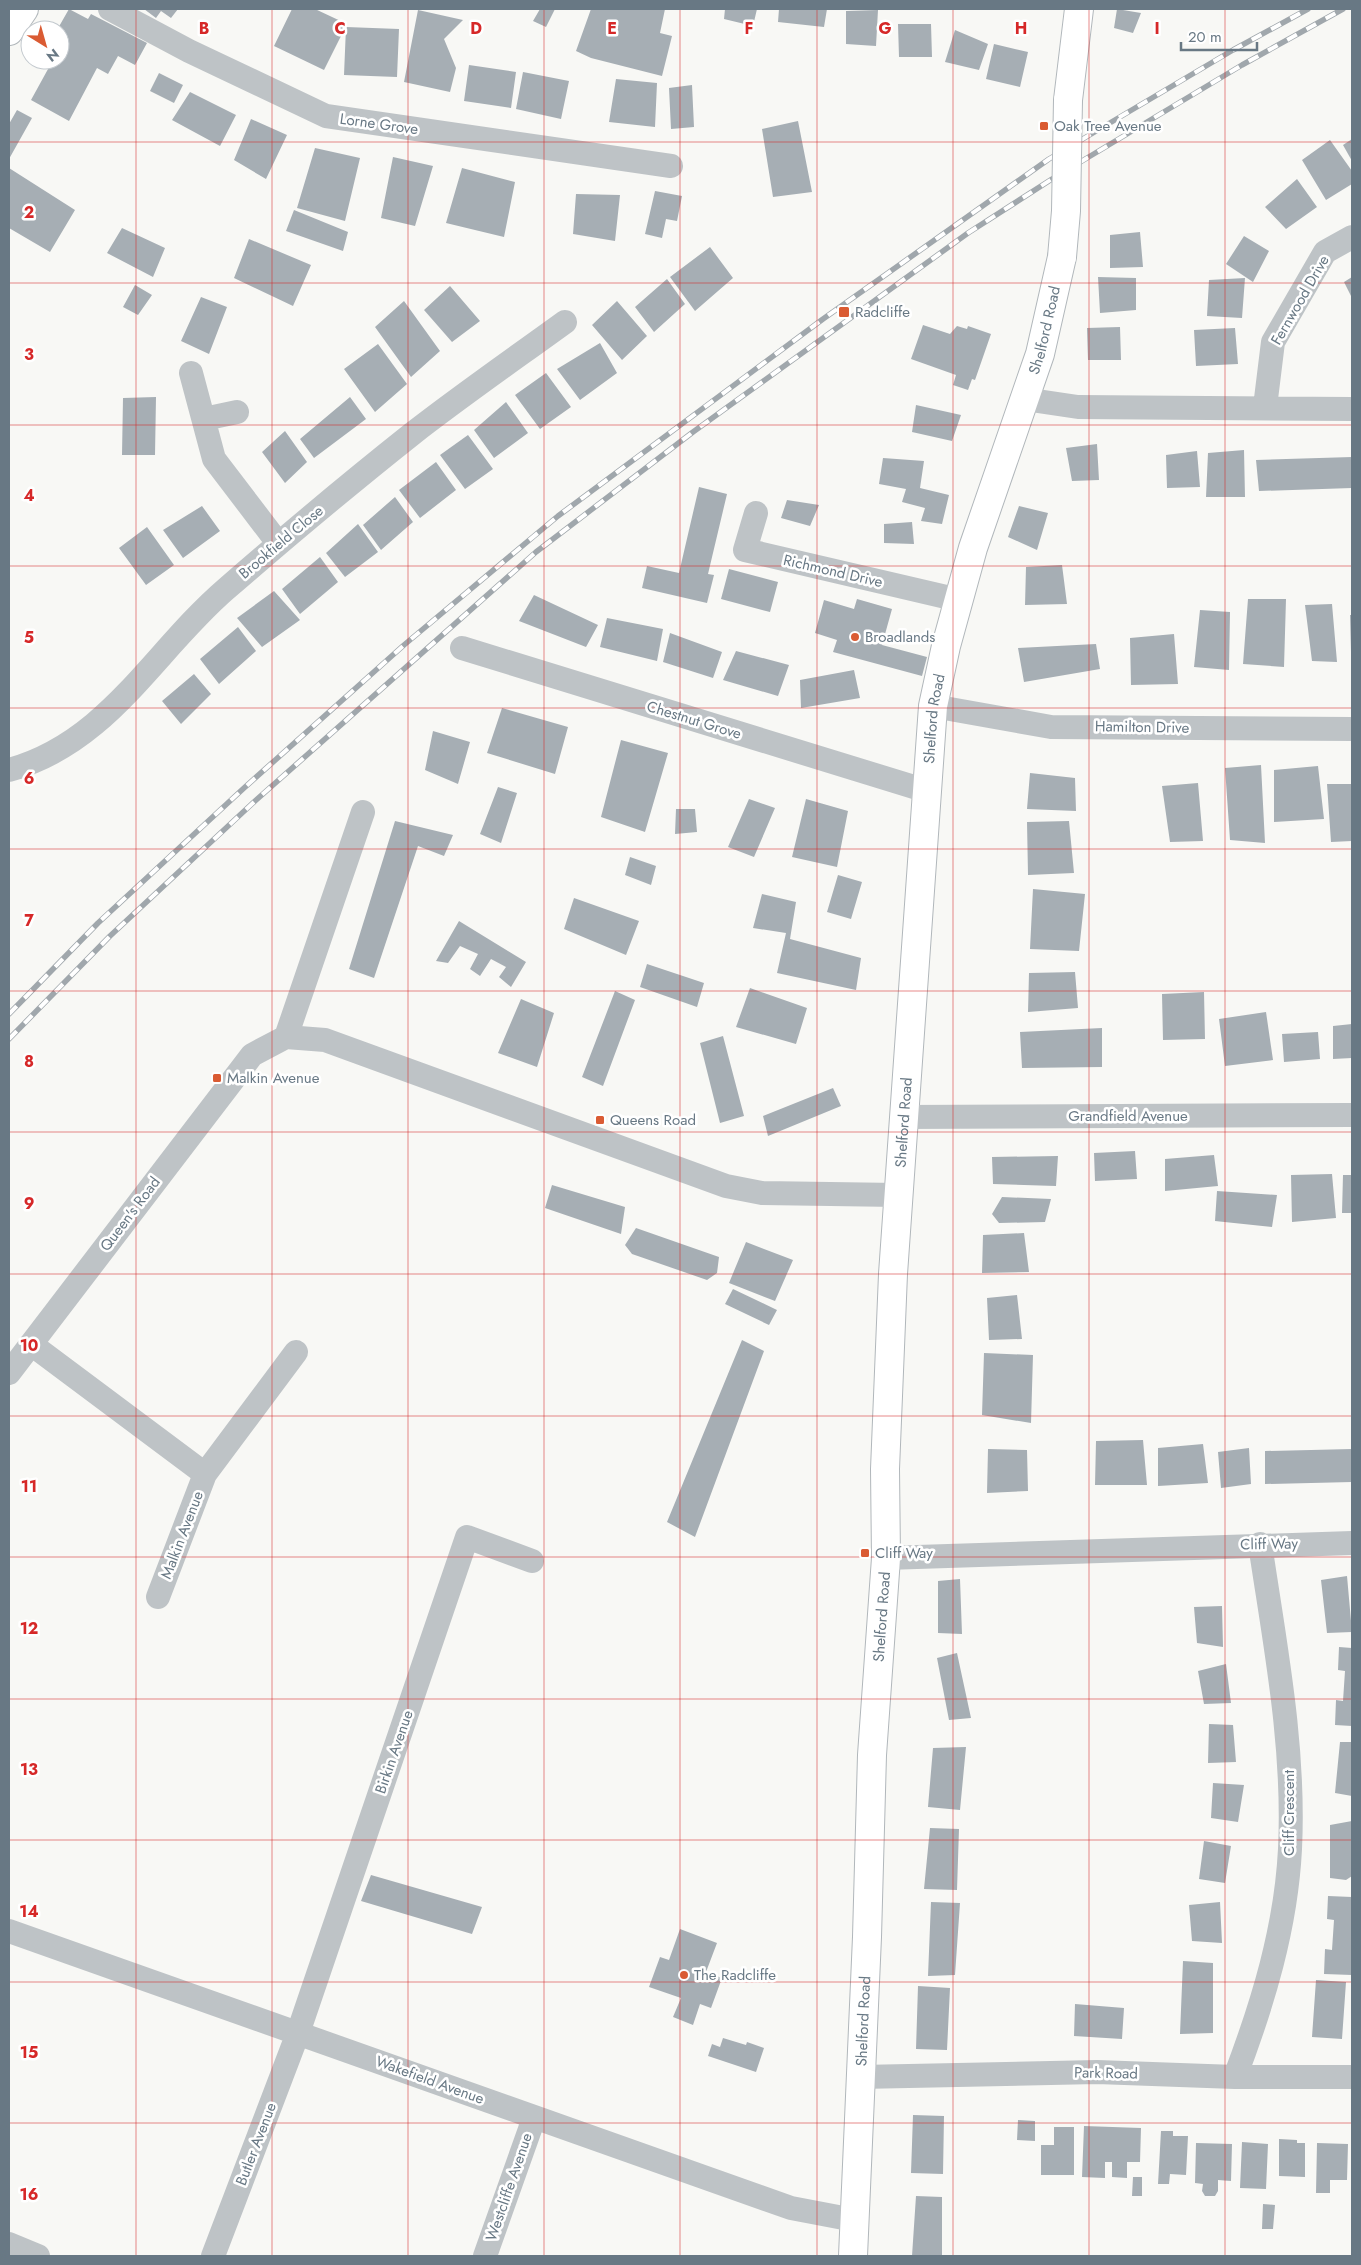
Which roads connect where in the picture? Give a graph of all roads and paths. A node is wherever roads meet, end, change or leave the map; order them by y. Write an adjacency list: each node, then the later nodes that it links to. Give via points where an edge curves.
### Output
1 (24, 9): 4 (street)
2 (110, 9): 5 (street, Lorne Grove, via 189,51 326,116)
3 (1074, 10): 9 (street, Shelford Road, bridge, via 1062,257 1040,354)
4 (9, 31)
5 (671, 166)
6 (1352, 237): 10 (street, Fernwood Drive, via 1325,252 1272,342)
7 (565, 322): 15 (street, Brookfield Close, via 414,433)
8 (191, 373): 13 (street)
9 (1024, 398): 10 (street, via 1078,407); 16 (street, Shelford Road, via 973,548)
10 (1265, 407): 11 (street)
11 (1352, 408)
12 (237, 412): 13 (street)
13 (204, 420): 15 (street, via 214,459)
14 (756, 513): 16 (street, Richmond Drive, via 746,550)
15 (278, 544): 20 (street, Brookfield Close, via 199,612 100,721 67,746 35,763)
16 (959, 600): 18 (street, Shelford Road)
17 (462, 648): 21 (street, Chestnut Grove)
18 (933, 706): 19 (street, Hamilton Drive, via 1051,726); 21 (street, Shelford Road)
19 (1352, 729)
20 (9, 770)
21 (927, 791): 25 (street, Shelford Road)
22 (363, 812): 23 (street)
23 (286, 1037): 26 (street, via 325,1040 726,1186 762,1193); 27 (street, Queen's Road, via 252,1055)
24 (1352, 1115): 25 (street, Grandfield Avenue)
25 (903, 1117): 26 (street, Shelford Road)
26 (898, 1194): 33 (street, Shelford Road, via 887,1407)
27 (31, 1344): 29 (street, Queen's Road); 30 (street, Malkin Avenue)
28 (296, 1352): 30 (street, Malkin Avenue)
29 (9, 1373)
30 (205, 1474): 35 (street, Malkin Avenue)
31 (1352, 1543): 32 (street, Cliff Way)
32 (1260, 1544): 33 (street, Cliff Way); 39 (street, Cliff Crescent, via 1286,1724 1290,1850 1280,1925 1266,1990)
33 (886, 1558): 38 (street, Shelford Road, via 872,1755 868,1937)
34 (532, 1561): 37 (street, Birkin Avenue, via 467,1537)
35 (158, 1597)
36 (9, 1931): 37 (street, Wakefield Avenue)
37 (298, 2033): 41 (street, Wakefield Avenue); 45 (street, Butler Avenue)
38 (860, 2077): 39 (street, Park Road, via 1097,2072); 42 (street, Shelford Road)
39 (1236, 2077): 40 (street, Park Road)
40 (1352, 2077)
41 (534, 2118): 42 (street, Wakefield Avenue, via 791,2208); 46 (street, Westcliffe Avenue)
42 (854, 2220): 47 (street, Shelford Road)
43 (9, 2244): 44 (street)
44 (38, 2256)
45 (213, 2256)
46 (485, 2256)
47 (853, 2256)

